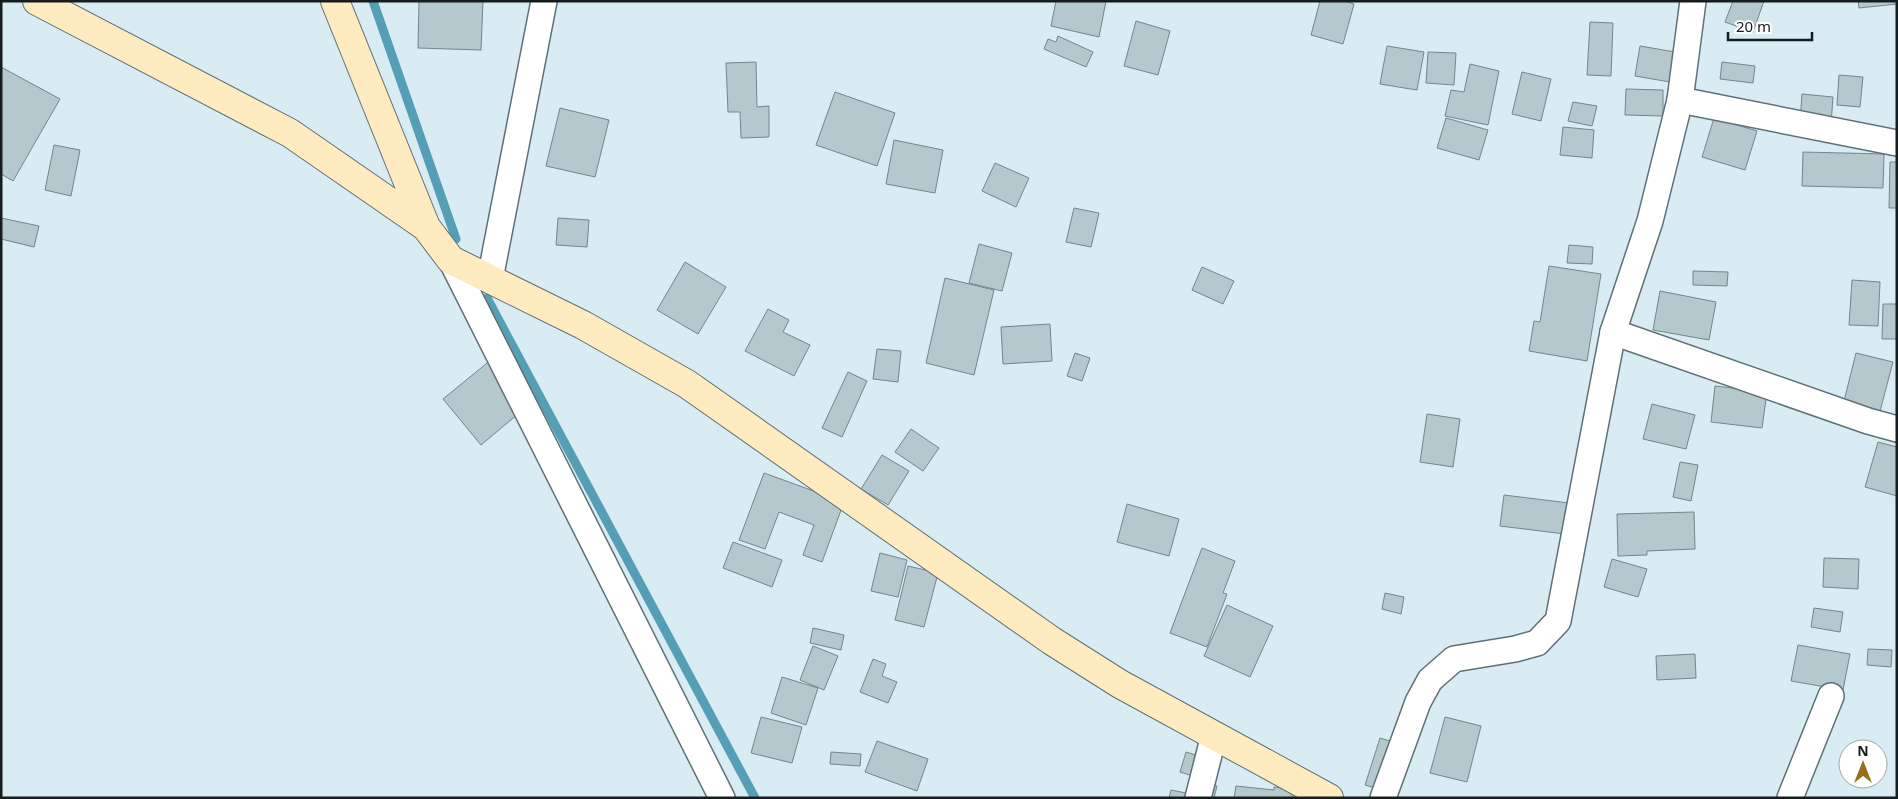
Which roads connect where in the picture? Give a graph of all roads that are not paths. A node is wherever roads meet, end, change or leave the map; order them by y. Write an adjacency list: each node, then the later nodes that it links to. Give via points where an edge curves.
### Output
1 (38, 1): 7 (street, via 290,133)
2 (335, 1): 7 (street)
3 (544, 1): 9 (street)
4 (1693, 1): 5 (street)
5 (1680, 100): 6 (street); 10 (street, via 1650,221)
6 (1897, 143)
7 (426, 227): 8 (street)
8 (451, 260): 9 (street); 14 (street)
9 (490, 279): 13 (street, via 583,325 687,384 1052,641 1120,684)
10 (1613, 332): 11 (street, via 1868,421); 17 (street, via 1558,620 1537,643 1454,659 1430,680 1418,702)
11 (1897, 428)
12 (1831, 696): 18 (street)
13 (1214, 735): 15 (street); 16 (street)
14 (722, 798)
15 (1198, 798)
16 (1329, 798)
17 (1383, 798)
18 (1790, 798)

